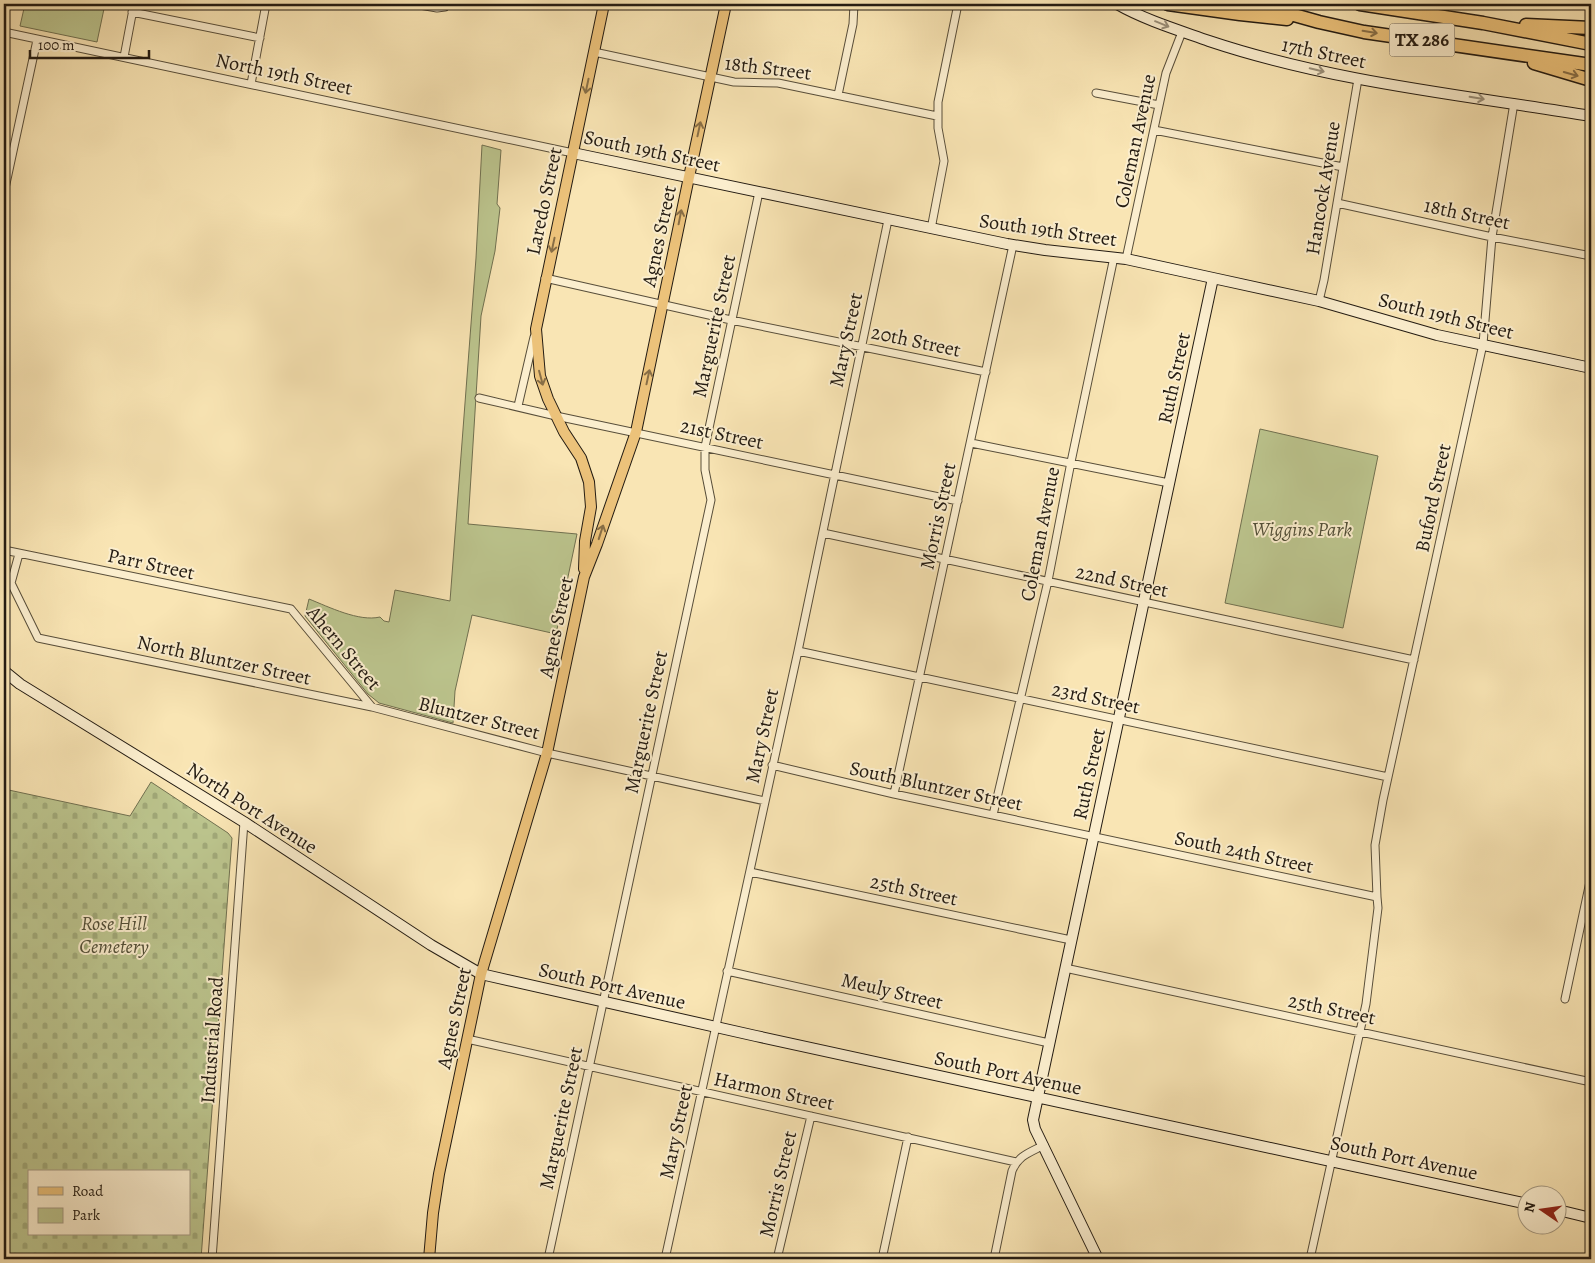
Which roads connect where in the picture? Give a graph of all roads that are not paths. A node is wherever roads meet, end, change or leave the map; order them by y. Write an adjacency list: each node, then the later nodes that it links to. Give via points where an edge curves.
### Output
1 (134, 4): 13 (street)
2 (266, 4): 19 (street)
3 (414, 4): 12 (street)
4 (604, 4): 23 (main road, Laredo Street)
5 (726, 4): 26 (main road, Agnes Street)
6 (854, 4): 31 (street)
7 (958, 4): 34 (street)
8 (1117, 4): 18 (main road, 17th Street, one-way to 18)
9 (1168, 4): 14 (highway)
10 (1255, 4): 14 (highway, TX 286)
11 (1360, 4): 15 (highway, TX 286)
12 (445, 6)
13 (132, 12): 19 (street); 24 (street)
14 (1318, 22): 22 (highway, TX 286, one-way to 22)
15 (1483, 23): 16 (highway); 21 (highway, TX 286)
16 (1591, 28)
17 (4, 32): 20 (street, North 19th Street)
18 (1182, 32): 27 (main road, 17th Street, one-way to 27, via 1249,54); 33 (street, Coleman Avenue, via 1166,73)
19 (260, 38): 29 (street)
20 (37, 40): 24 (street, North 19th Street); 42 (street)
21 (1591, 44)
22 (1490, 50): 25 (highway, TX 286); 28 (highway, one-way to 28)
23 (594, 52): 26 (street, 18th Street); 38 (main road, Laredo Street, one-way to 38)
24 (124, 58): 29 (street, North 19th Street)
25 (1591, 65)
26 (711, 77): 31 (street, 18th Street, via 744,83 778,83); 40 (main road, Agnes Street, one-way to 26)
27 (1358, 79): 32 (main road, 17th Street, one-way to 32); 39 (street, Hancock Avenue)
28 (1591, 80)
29 (251, 84): 37 (street, North 19th Street)
30 (1096, 93): 33 (street)
31 (838, 95): 34 (street, 18th Street)
32 (1514, 103): 35 (main road, 17th Street); 46 (street, Buford Street)
33 (1159, 105): 36 (street, Coleman Avenue)
34 (938, 116): 45 (street, via 944,162)
35 (1591, 116)
36 (1154, 130): 39 (street); 50 (street, Coleman Avenue)
37 (498, 136): 38 (street, South 19th Street)
38 (573, 153): 40 (main road, South 19th Street); 51 (main road, Laredo Street, one-way to 51)
39 (1343, 167): 43 (street, Hancock Avenue)
40 (689, 176): 41 (main road, South 19th Street); 54 (main road, Agnes Street, one-way to 40)
41 (760, 192): 44 (main road, South 19th Street); 55 (street, Marguerite Street)
42 (4, 193)
43 (1337, 203): 46 (street, 18th Street); 53 (street, Hancock Avenue)
44 (888, 220): 45 (main road, South 19th Street); 58 (street, Mary Street)
45 (930, 229): 47 (main road, South 19th Street)
46 (1492, 237): 48 (street, 18th Street); 57 (street, Buford Street)
47 (1014, 245): 49 (main road, South 19th Street); 60 (street, Morris Street)
48 (1591, 256)
49 (1114, 258): 50 (main road, South 19th Street); 67 (street, Coleman Avenue)
50 (1126, 259): 52 (main road, South 19th Street)
51 (545, 278): 54 (street, 20th Street); 56 (main road, Laredo Street)
52 (1213, 278): 53 (main road, South 19th Street); 69 (main road, Ruth Street)
53 (1318, 301): 57 (main road, South 19th Street)
54 (663, 304): 55 (street, 20th Street); 64 (main road, Agnes Street, one-way to 54)
55 (731, 320): 58 (street, 20th Street); 66 (street, Marguerite Street)
56 (536, 329): 62 (street, Laredo Street); 63 (main road, one-way to 63, via 540,376)
57 (1482, 344): 59 (main road, South 19th Street); 80 (street, Buford Street)
58 (862, 346): 60 (street, 20th Street); 68 (street, Mary Street)
59 (1591, 368)
60 (986, 372): 65 (street, Morris Street)
61 (479, 398): 62 (street, 21st Street)
62 (518, 406): 63 (street, 21st Street)
63 (556, 416): 64 (street, 21st Street); 75 (main road, via 581,458 589,482 591,506 585,541)
64 (636, 432): 66 (street, 21st Street); 75 (main road, Agnes Street, one-way to 64)
65 (971, 443): 67 (street); 70 (street, Morris Street)
66 (705, 447): 68 (street, 21st Street); 89 (street, Marguerite Street, via 705,470 711,500)
67 (1070, 462): 69 (street); 76 (street, Coleman Avenue)
68 (835, 475): 70 (street, 21st Street); 71 (street, Mary Street)
69 (1169, 483): 77 (main road, Ruth Street)
70 (958, 501): 74 (street, Morris Street)
71 (823, 533): 74 (street, 22nd Street); 79 (street, Mary Street)
72 (4, 550): 73 (street, Parr Street)
73 (19, 554): 78 (street, Parr Street); 84 (street, North Bluntzer Street, via 11,583 38,638)
74 (945, 559): 76 (street, 22nd Street); 82 (street, Morris Street)
75 (584, 578): 87 (main road, Agnes Street)
76 (1048, 581): 77 (street, 22nd Street); 83 (street, Coleman Avenue)
77 (1144, 602): 80 (street, 22nd Street); 86 (main road, Ruth Street)
78 (291, 609): 84 (street, Ahern Street)
79 (798, 651): 82 (street, 23rd Street); 88 (street, Mary Street)
80 (1414, 660): 90 (street, Buford Street)
81 (4, 671): 94 (main road, North Port Avenue)
82 (920, 676): 83 (street, 23rd Street); 91 (street, Morris Street)
83 (1021, 698): 86 (street, 23rd Street); 93 (street, Coleman Avenue)
84 (372, 707): 85 (street, North Bluntzer Street)
85 (404, 716): 87 (street, Bluntzer Street)
86 (1118, 720): 90 (street, 23rd Street); 95 (main road, Ruth Street)
87 (547, 752): 89 (street); 102 (main road, Agnes Street)
88 (772, 765): 91 (street, South Bluntzer Street); 92 (street, Mary Street)
89 (651, 776): 92 (street); 104 (street, Marguerite Street)
90 (1388, 777): 98 (street, Buford Street, via 1375,845)
91 (894, 794): 93 (street, South Bluntzer Street)
92 (765, 802): 96 (street, Mary Street)
93 (993, 815): 95 (street, South Bluntzer Street)
94 (244, 822): 102 (main road, North Port Avenue, via 431,945); 121 (street, Industrial Road)
95 (1093, 837): 98 (street, South 24th Street); 99 (main road, Ruth Street)
96 (750, 872): 99 (street, 25th Street); 101 (street, Mary Street)
97 (1591, 877): 103 (street)
98 (1377, 897): 106 (street, via 1370,977)
99 (1071, 940): 100 (main road, Ruth Street)
100 (1065, 968): 106 (street, 25th Street); 108 (main road, Ruth Street)
101 (728, 971): 105 (street, Mary Street); 108 (street, Meuly Street)
102 (481, 974): 104 (main road, South Port Avenue); 107 (main road, Agnes Street)
103 (1565, 999)
104 (603, 1002): 105 (main road, South Port Avenue); 109 (street, Marguerite Street)
105 (716, 1027): 111 (street, Mary Street); 112 (main road, South Port Avenue)
106 (1360, 1031): 110 (street, 25th Street); 116 (street)
107 (467, 1039): 109 (street, Harmon Street); 122 (main road, Agnes Street, via 439,1174)
108 (1049, 1043): 112 (main road, Ruth Street)
109 (590, 1066): 111 (street, Harmon Street); 123 (street, Marguerite Street)
110 (1591, 1082)
111 (702, 1092): 113 (street, Harmon Street); 124 (street, Mary Street)
112 (1037, 1097): 115 (main road, Ruth Street, via 1033,1120); 116 (main road, South Port Avenue)
113 (810, 1116): 114 (street, Harmon Street); 125 (street, Morris Street)
114 (908, 1137): 117 (street, Harmon Street); 126 (street)
115 (1044, 1145): 117 (street); 128 (main road, Ruth Street)
116 (1332, 1160): 118 (main road, South Port Avenue); 129 (street)
117 (1016, 1162): 127 (street)
118 (1518, 1202)
119 (1568, 1212): 120 (main road)
120 (1591, 1218)
121 (212, 1259)
122 (429, 1259)
123 (548, 1259)
124 (665, 1259)
125 (777, 1259)
126 (882, 1259)
127 (994, 1259)
128 (1098, 1259)
129 (1310, 1259)

